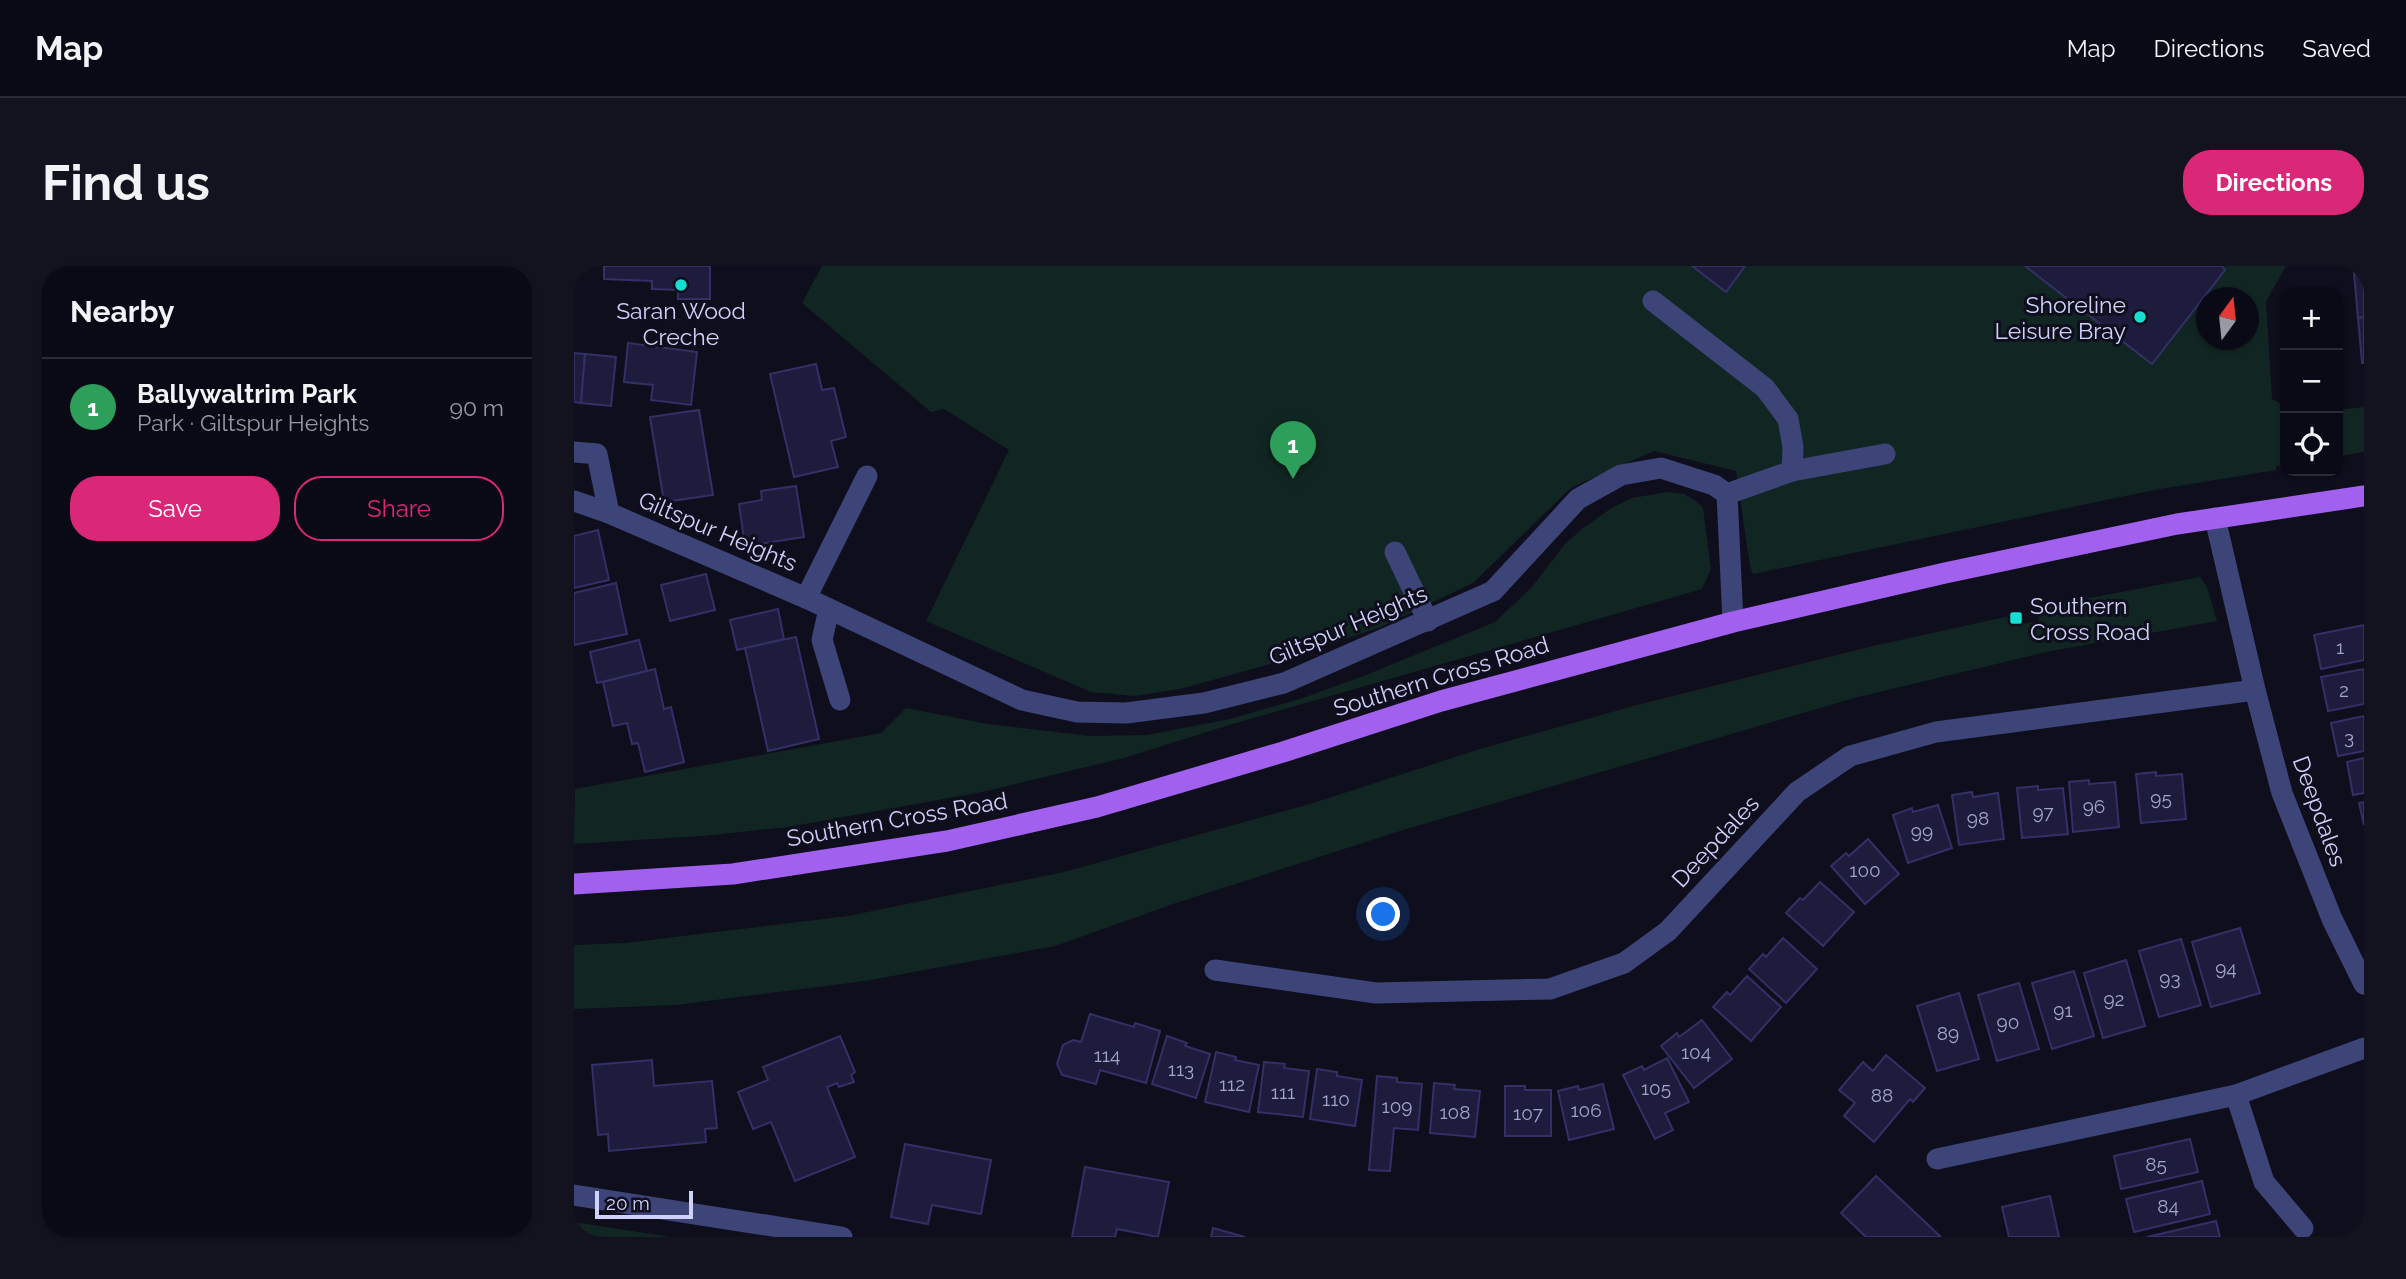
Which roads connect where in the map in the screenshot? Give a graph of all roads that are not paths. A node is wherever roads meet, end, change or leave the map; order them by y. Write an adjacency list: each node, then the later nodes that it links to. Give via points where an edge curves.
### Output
1 (1653, 301): 4 (street, via 1765,388 1788,419)
2 (574, 452): 9 (street, Giltspur Heights, via 597,454)
3 (1885, 454): 4 (street)
4 (1792, 471): 6 (street)
5 (867, 476): 12 (street, Giltspur Heights)
6 (1727, 494): 14 (street, Giltspur Heights, via 1714,485 1661,468 1621,475 1578,499 1493,591); 15 (street)
7 (2364, 496): 10 (main road, Southern Cross Road)
8 (574, 501): 9 (street, Giltspur Heights)
9 (609, 513): 12 (street, Giltspur Heights)
10 (2215, 517): 15 (main road, Southern Cross Road); 16 (street, Deepdales)
11 (1395, 552): 14 (street)
12 (806, 598): 13 (street, Giltspur Heights)
13 (829, 610): 14 (street, Giltspur Heights, via 1022,700 1077,712 1125,713 1204,703 1284,683); 17 (street, via 822,640)
14 (1428, 621)
15 (1733, 622): 18 (main road, Southern Cross Road, via 1441,701 1097,807 947,841 733,874)
16 (2255, 690): 19 (street, Deepdales, via 1936,732 1850,756 1797,792 1668,931 1624,963 1550,989 1376,993); 20 (street, Deepdales, via 2282,793 2332,919)
17 (840, 700)
18 (574, 884)
19 (1215, 970)
20 (2364, 984)
21 (2364, 1048): 22 (street)
22 (2236, 1094): 23 (street); 25 (street, via 2264,1182)
23 (1937, 1159)
24 (574, 1195): 26 (street)
25 (2303, 1228)
26 (842, 1237)

